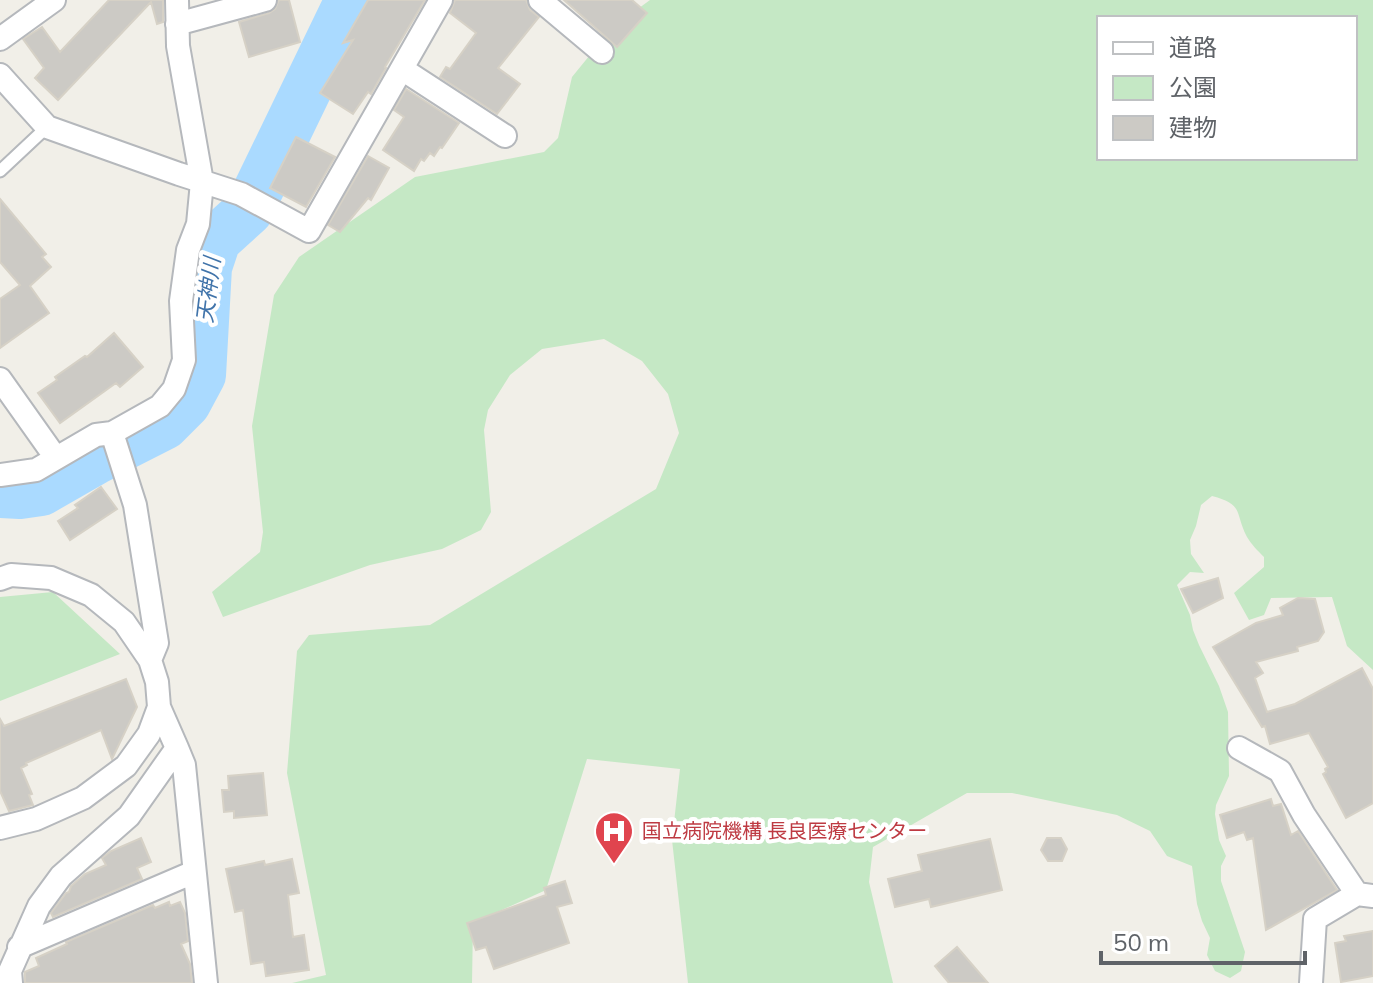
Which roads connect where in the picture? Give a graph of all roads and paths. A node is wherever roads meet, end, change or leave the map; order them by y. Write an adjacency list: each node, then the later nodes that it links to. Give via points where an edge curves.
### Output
1 (54, 0): 7 (street)
2 (177, 0): 6 (street)
3 (265, 0): 6 (street)
4 (441, 0): 9 (street)
5 (540, 0): 8 (street)
6 (177, 24): 14 (street)
7 (0, 39)
8 (602, 52)
9 (402, 69): 12 (street); 14 (street, via 309,231 251,199)
10 (2, 83): 11 (street)
11 (47, 127): 13 (lane); 14 (street)
12 (505, 136)
13 (0, 171)
14 (202, 182): 16 (street, via 181,301 184,360 174,389)
15 (0, 379): 17 (street)
16 (115, 444): 17 (street, via 96,435); 20 (street, via 135,505 157,643)
17 (56, 458): 18 (street, via 36,470)
18 (0, 475)
19 (0, 579): 20 (street, via 51,578 91,595 124,622)
20 (150, 660): 21 (street)
21 (159, 707): 22 (street); 24 (street, via 149,734 126,766 83,798)
22 (177, 748): 25 (street, via 184,765); 27 (street, via 129,816 61,876)
23 (1239, 748): 26 (street, via 1280,771 1304,815)
24 (0, 828)
25 (194, 872): 27 (street); 29 (street)
26 (1365, 895): 30 (street, via 1315,919)
27 (19, 947): 28 (street)
28 (11, 983)
29 (206, 983)
30 (1311, 983)

